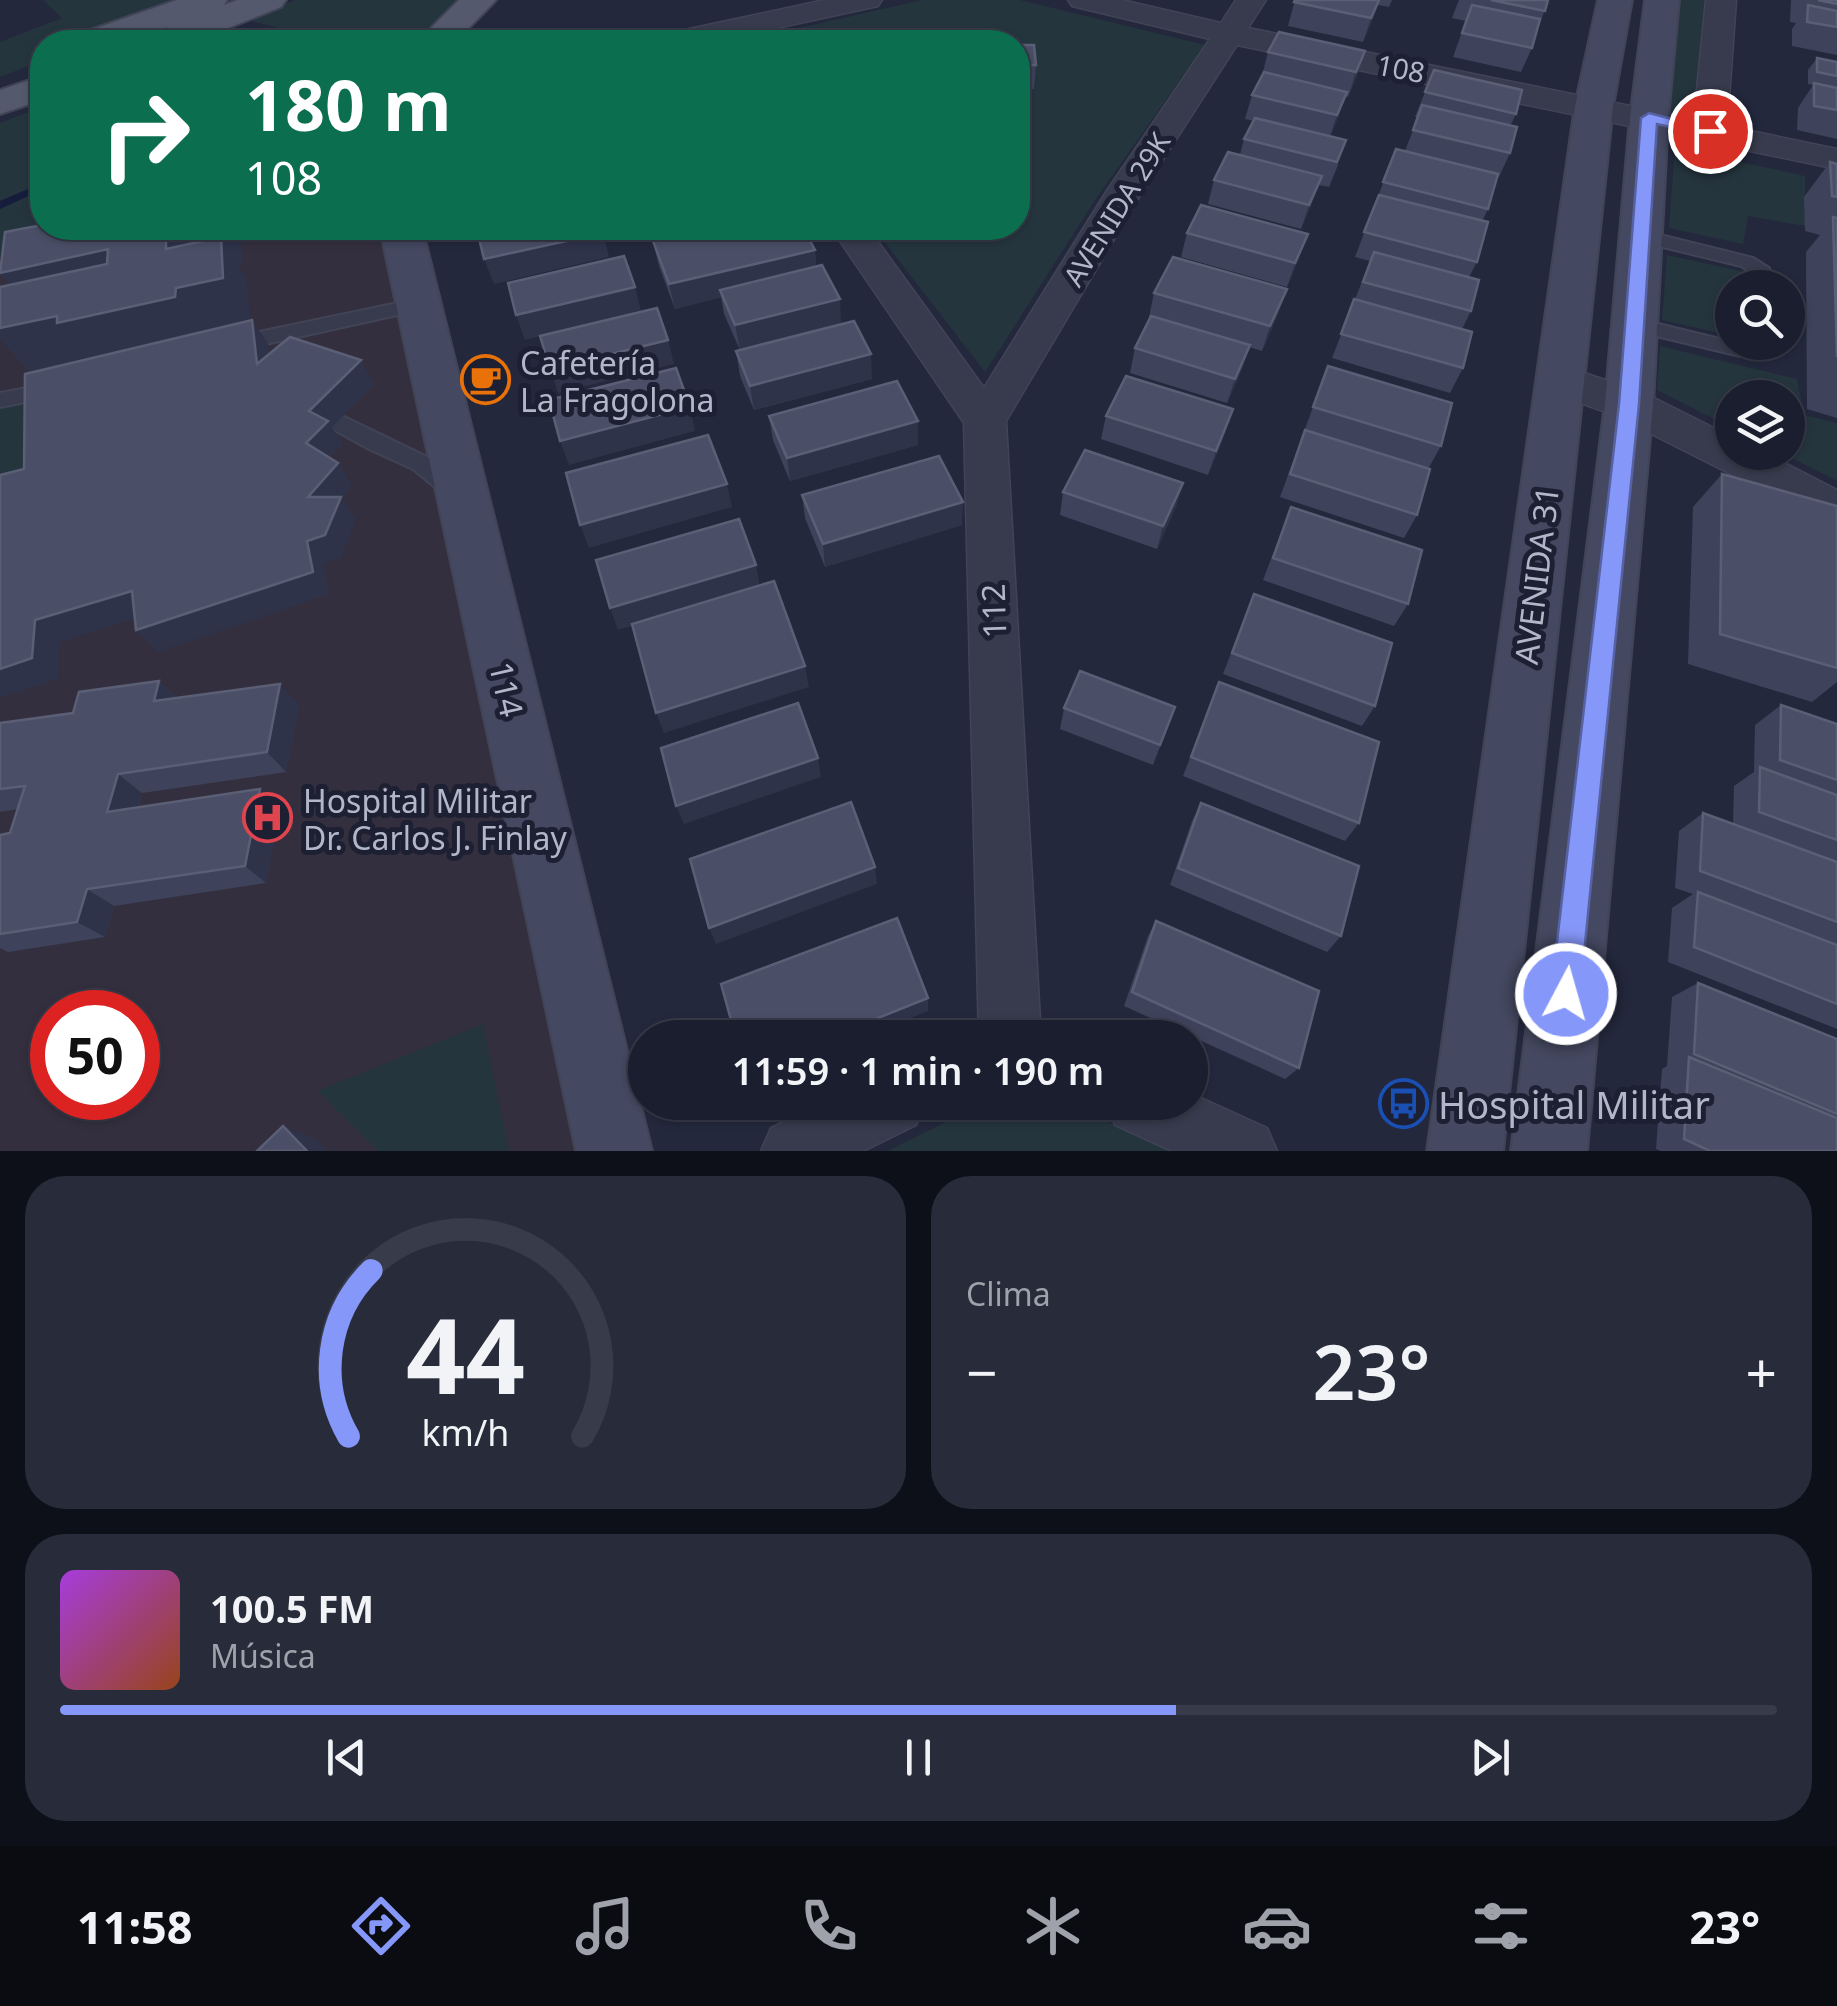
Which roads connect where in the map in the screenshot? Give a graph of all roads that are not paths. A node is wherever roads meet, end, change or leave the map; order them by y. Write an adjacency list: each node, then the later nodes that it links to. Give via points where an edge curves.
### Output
1 (210, 0): 10 (main road)
2 (269, 0): 11 (main road)
3 (479, 0): 12 (main road)
4 (867, 0): 13 (street)
5 (1083, 0): 14 (street, 108)
6 (1251, 0): 14 (street, AVENIDA 29K)
7 (1615, 0): 19 (main road, AVENIDA 31)
8 (1662, 0): 20 (main road)
9 (1721, 0): 21 (street)
10 (126, 30)
11 (190, 30)
12 (448, 30)
13 (759, 30)
14 (1230, 34): 19 (street, 108); 38 (street, AVENIDA 29K)
15 (0, 77): 16 (main road)
16 (30, 80)
17 (30, 87): 18 (main road)
18 (0, 103)
19 (1594, 106): 20 (street, 108); 33 (main road, AVENIDA 31)
20 (1649, 118): 21 (street, 108); 23 (main road)
21 (1710, 131): 22 (street, 108)
22 (1837, 159)
23 (1640, 236): 26 (lane); 29 (main road)
24 (403, 240): 27 (main road, 114)
25 (858, 240): 38 (street)
26 (1760, 270)
27 (417, 305): 28 (lane); 39 (main road, 114)
28 (327, 324): 31 (lane); 32 (lane)
29 (1634, 324): 30 (lane); 37 (main road)
30 (1715, 342)
31 (320, 346)
32 (219, 348)
33 (1560, 380): 37 (street); 47 (main road, AVENIDA 31)
34 (70, 386): 36 (lane)
35 (302, 390): 39 (lane, via 302,402 331,422 420,463)
36 (0, 400)
37 (1629, 404): 40 (street); 48 (main road)
38 (985, 420): 41 (street, 112)
39 (462, 497): 44 (main road, 114)
40 (1837, 510)
41 (1009, 1020)
42 (857, 1120): 45 (street)
43 (1177, 1120): 46 (street)
44 (614, 1151)
45 (794, 1151)
46 (1244, 1151)
47 (1465, 1151)
48 (1549, 1151)

